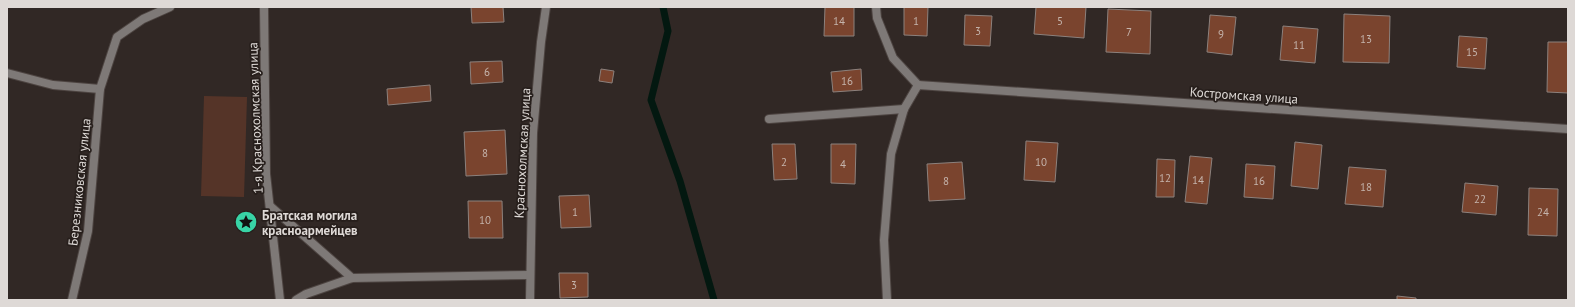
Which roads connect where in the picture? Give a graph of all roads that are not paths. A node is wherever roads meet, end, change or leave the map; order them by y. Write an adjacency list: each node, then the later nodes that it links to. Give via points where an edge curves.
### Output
1 (170, 7): 7 (street, Березниковская улица, via 143,19 117,37)
2 (264, 7): 11 (street, 1-я Краснохолмская улица, via 266,174)
3 (546, 7): 12 (street, Краснохолмская улица, via 540,42 533,133)
4 (876, 7): 6 (street, via 877,18 893,58)
5 (7, 73): 7 (street, via 54,85)
6 (918, 86): 8 (street); 10 (street, Костромская улица)
7 (100, 89): 14 (street, Березниковская улица, via 88,231)
8 (904, 109): 9 (street); 18 (street, via 891,154 884,240)
9 (769, 119)
10 (1568, 129)
11 (270, 206): 13 (street); 15 (street, 1-я Краснохолмская улица)
12 (529, 275): 13 (street); 17 (street, Краснохолмская улица)
13 (352, 278): 16 (street)
14 (72, 300)
15 (280, 300)
16 (296, 300)
17 (530, 300)
18 (887, 300)

